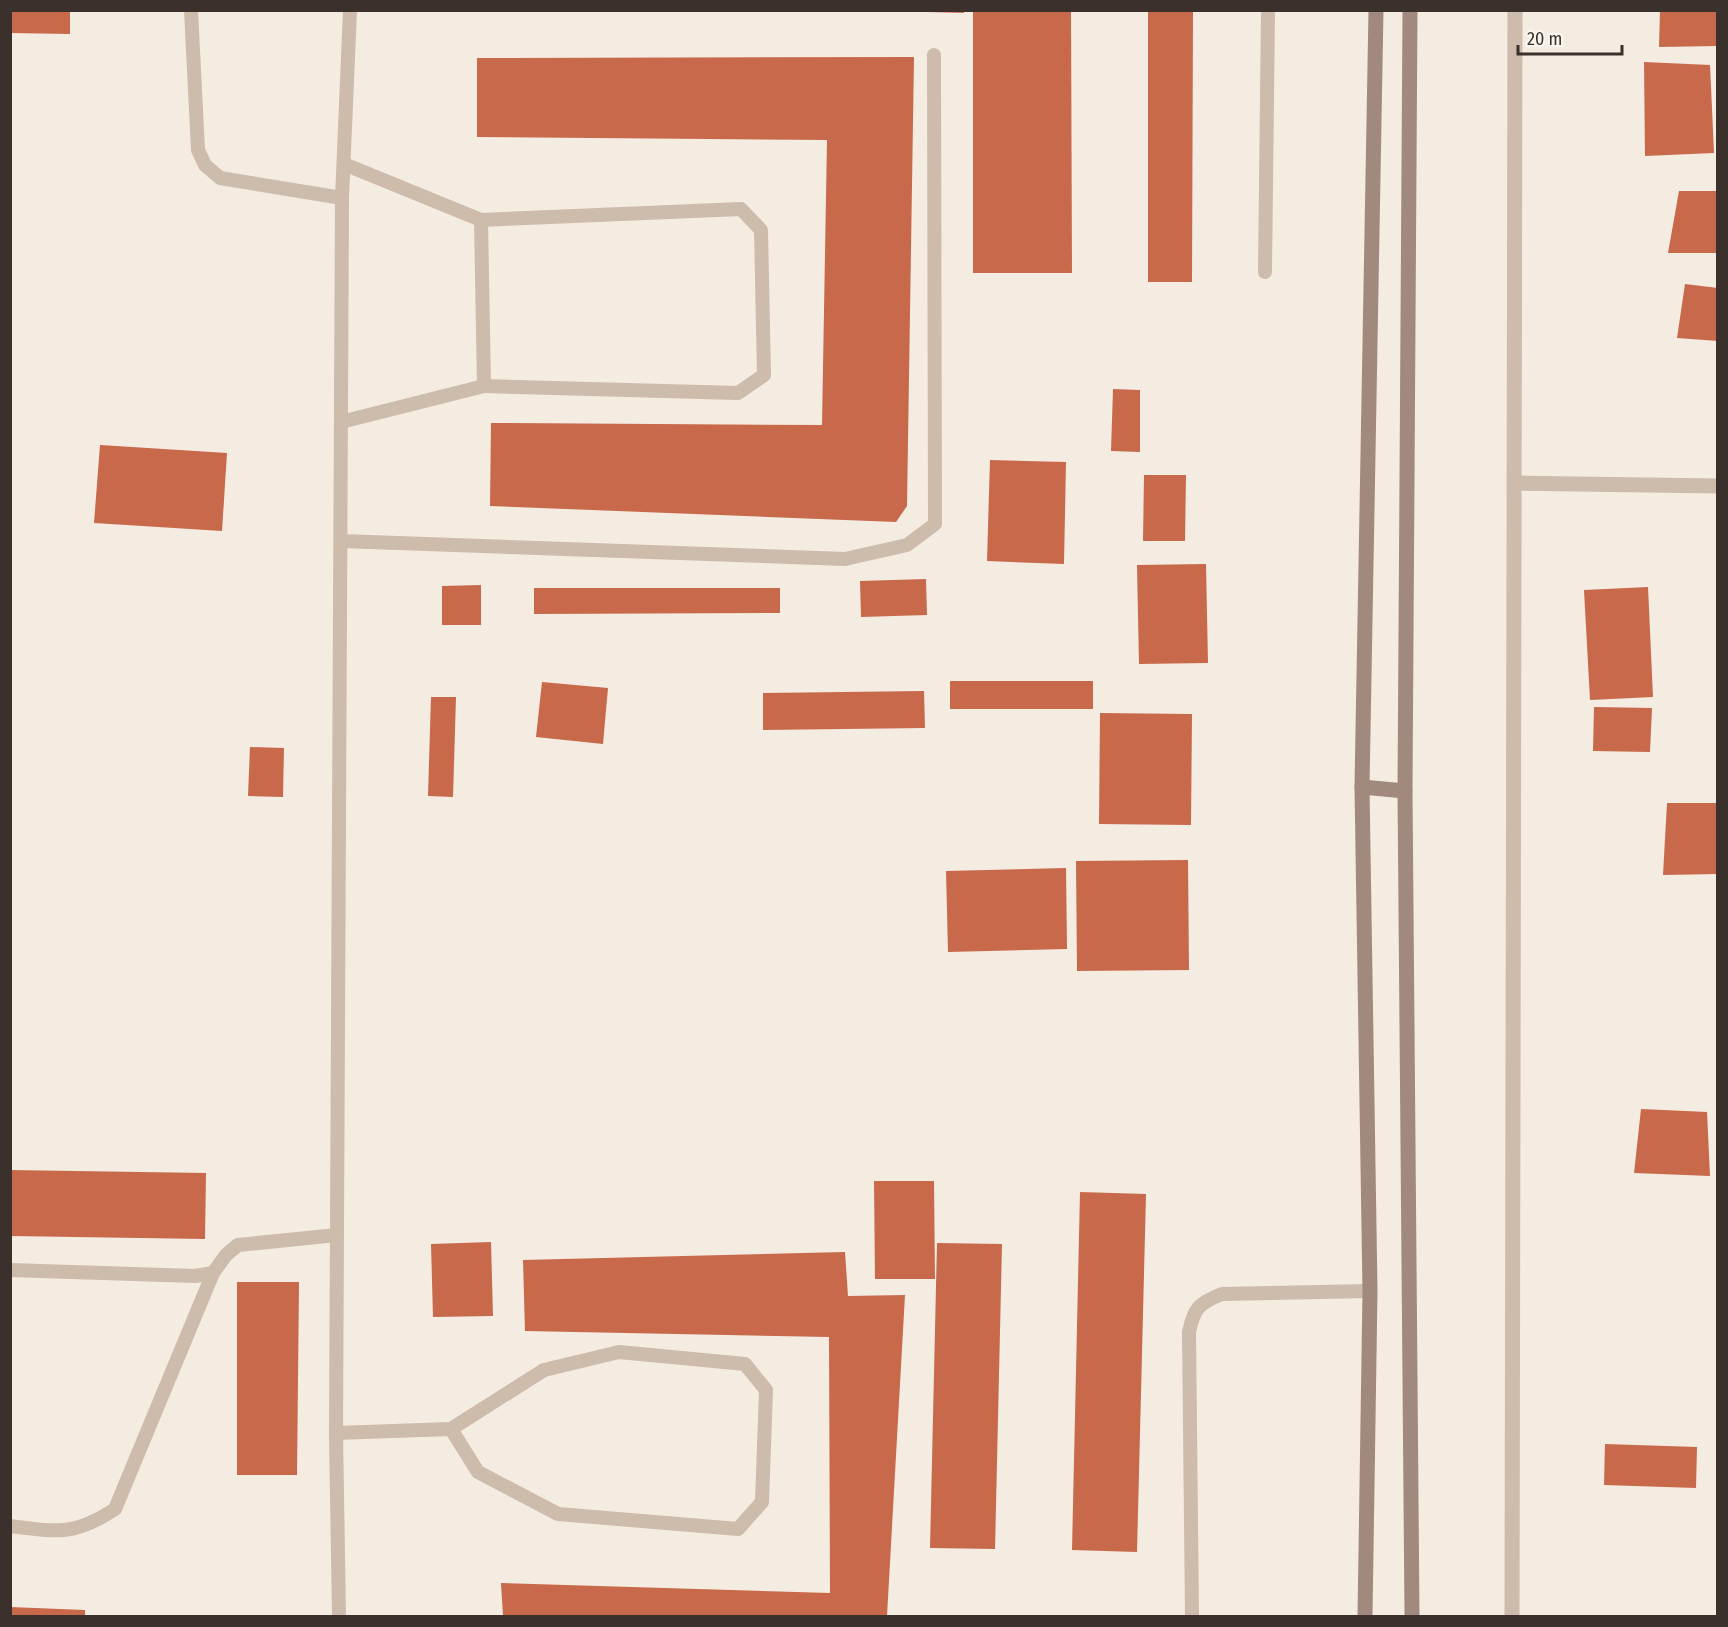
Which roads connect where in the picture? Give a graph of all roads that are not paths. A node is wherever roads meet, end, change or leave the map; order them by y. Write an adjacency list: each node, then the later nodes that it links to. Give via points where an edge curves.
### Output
1 (191, 10): 9 (lane, via 198,150 205,165 220,178)
2 (350, 10): 8 (lane)
3 (1268, 10): 11 (lane)
4 (1376, 10): 17 (main road)
5 (1410, 10): 18 (main road)
6 (1515, 10): 14 (street)
7 (934, 55): 16 (lane, via 935,524 907,545 845,559)
8 (344, 164): 9 (lane); 10 (lane)
9 (342, 198): 13 (lane)
10 (481, 220): 12 (lane); 12 (lane, via 741,209 761,230 764,375 738,393)
11 (1265, 272)
12 (484, 386): 13 (lane)
13 (341, 422): 16 (lane)
14 (1515, 483): 15 (street); 30 (street)
15 (1718, 486)
16 (341, 541): 19 (lane)
17 (1362, 787): 18 (main road); 22 (main road)
18 (1405, 791): 29 (main road)
19 (337, 1235): 21 (lane, via 238,1245); 24 (lane)
20 (10, 1270): 21 (lane, via 195,1276)
21 (213, 1273): 25 (lane, via 115,1509 90,1525 57,1532)
22 (1370, 1291): 27 (lane, via 1222,1294 1203,1302 1192,1315 1188,1332); 28 (main road)
23 (451, 1429): 23 (lane, via 544,1370 619,1352 745,1364 766,1390 762,1502 738,1529 558,1514 478,1472); 24 (lane)
24 (336, 1433): 26 (lane)
25 (10, 1526)
26 (339, 1617)
27 (1192, 1617)
28 (1365, 1617)
29 (1412, 1617)
30 (1512, 1617)

